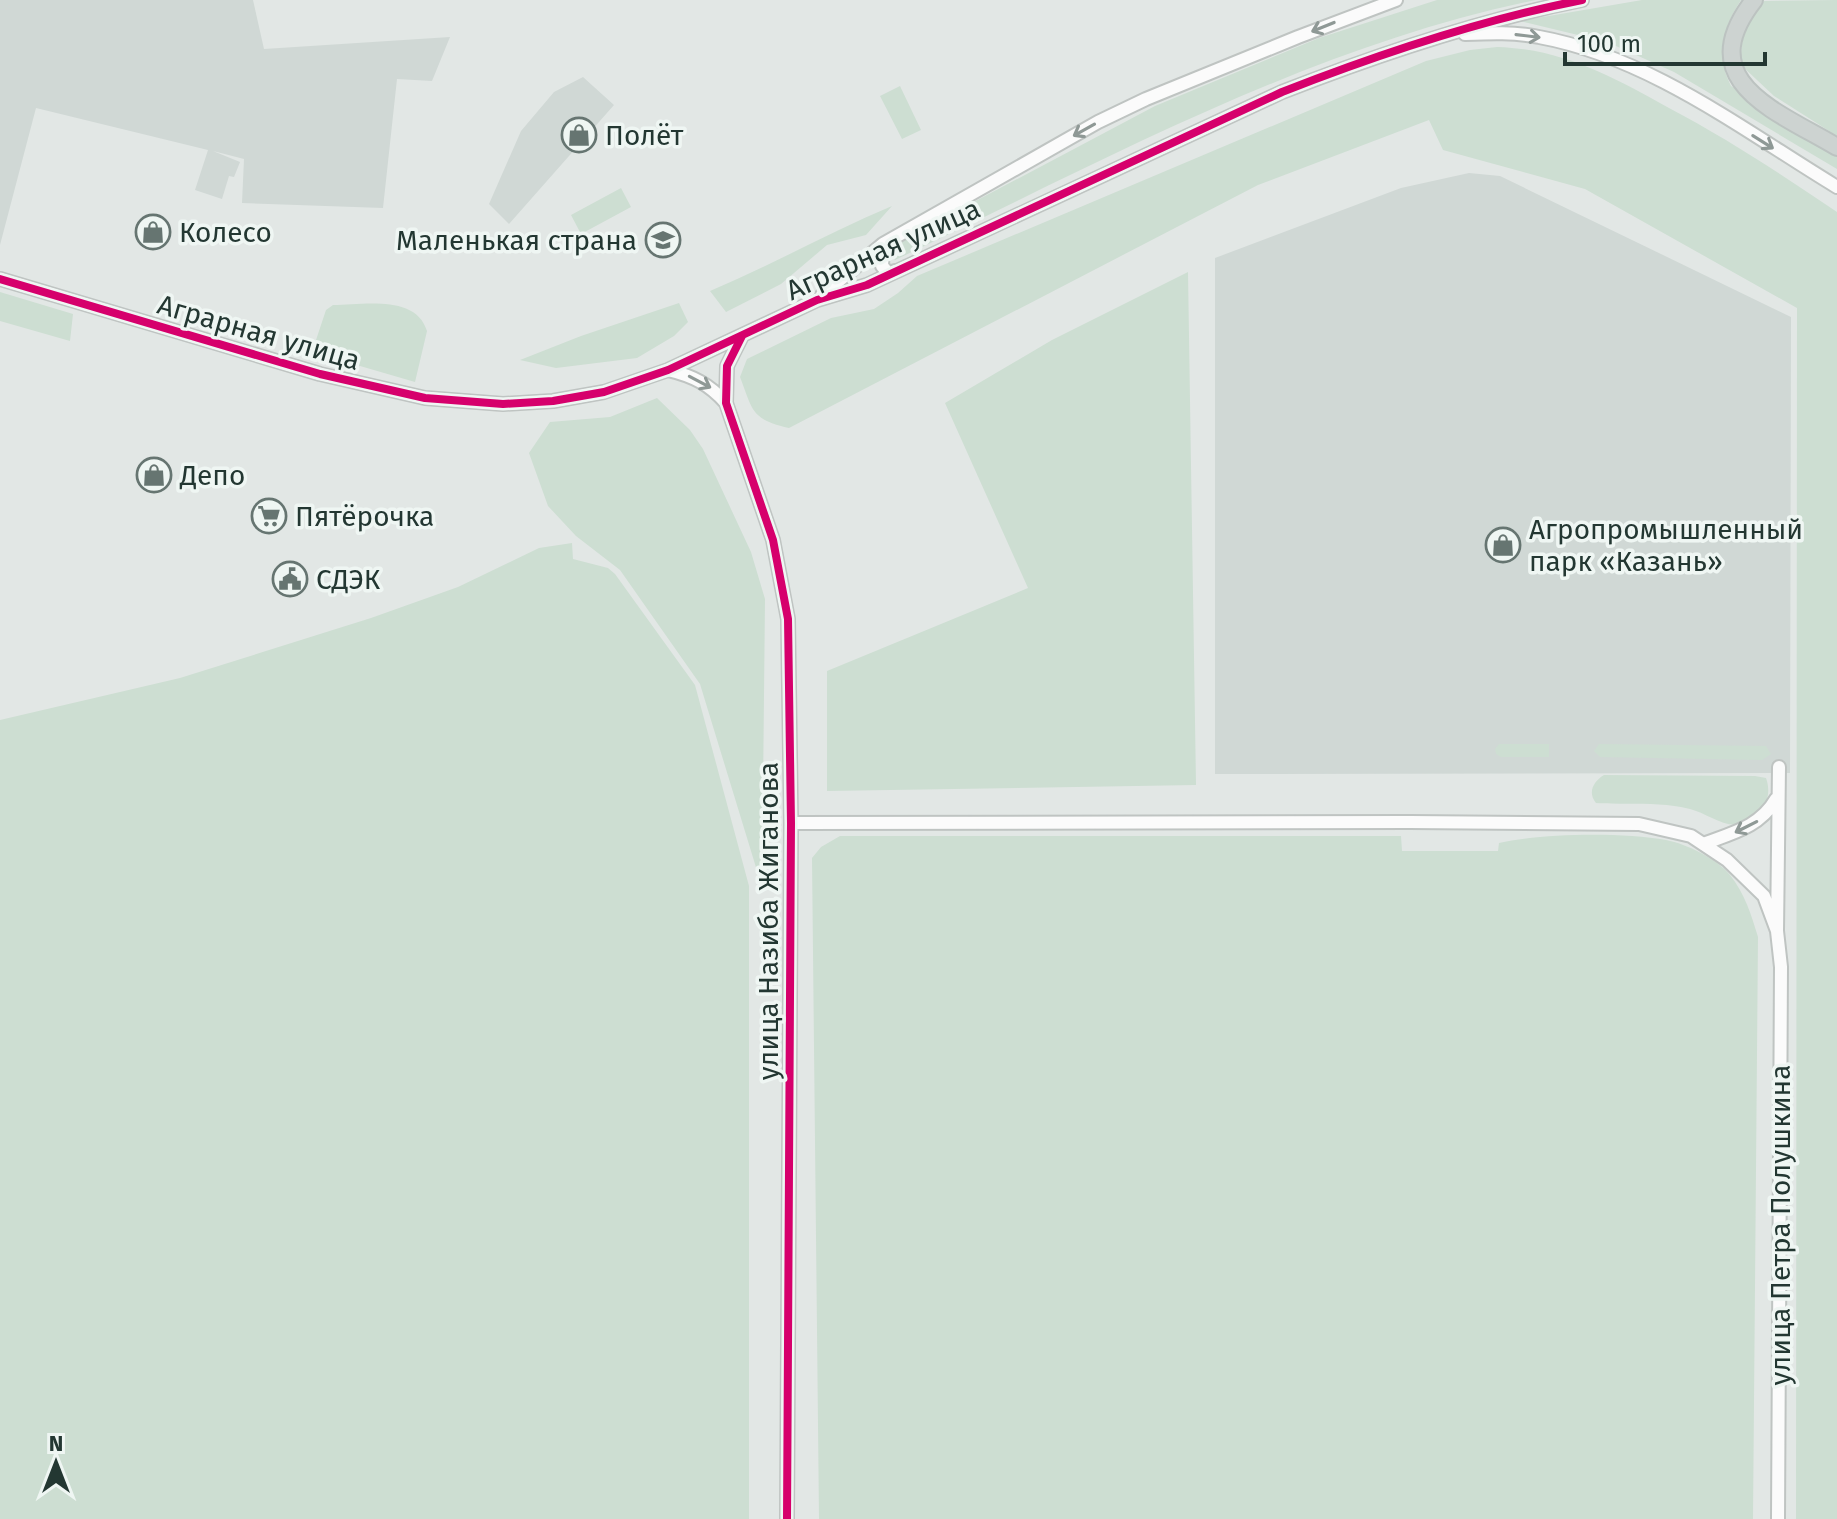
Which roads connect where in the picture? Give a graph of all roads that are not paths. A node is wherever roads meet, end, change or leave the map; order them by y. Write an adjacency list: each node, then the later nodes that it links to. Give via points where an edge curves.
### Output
1 (1396, 0): 7 (street, Аграрная улица, one-way to 7, via 1110,116)
2 (1582, 0): 4 (street, Аграрная улица)
3 (1754, 0): 5 (main road, via 1733,39 1738,79 1766,104)
4 (1450, 34): 6 (street, one-way to 6, via 1538,37 1603,54 1668,83); 8 (street, Аграрная улица, via 1282,92)
5 (1837, 147)
6 (1837, 187)
7 (883, 244): 8 (street, Аграрная улица, via 882,266 889,274); 10 (street, Аграрная улица)
8 (898, 270): 10 (street, Аграрная улица)
9 (0, 279): 12 (street, Аграрная улица, via 320,374 442,401 553,401 604,392)
10 (817, 300): 11 (street, Аграрная улица)
11 (742, 336): 12 (street, Аграрная улица); 13 (street, улица Назиба Жиганова, via 727,366)
12 (668, 370): 13 (street, one-way to 13, via 700,380)
13 (726, 403): 16 (street, улица Назиба Жиганова, via 783,584)
14 (1779, 767): 15 (street)
15 (1778, 796): 17 (street, one-way to 17, via 1769,812 1750,827); 18 (street)
16 (791, 823): 17 (street, via 1576,822 1639,824 1691,836); 19 (street, улица Назиба Жиганова)
17 (1703, 844): 18 (street, via 1764,896)
18 (1777, 931): 20 (street, улица Петра Полушкина)
19 (787, 1519)
20 (1778, 1519)

